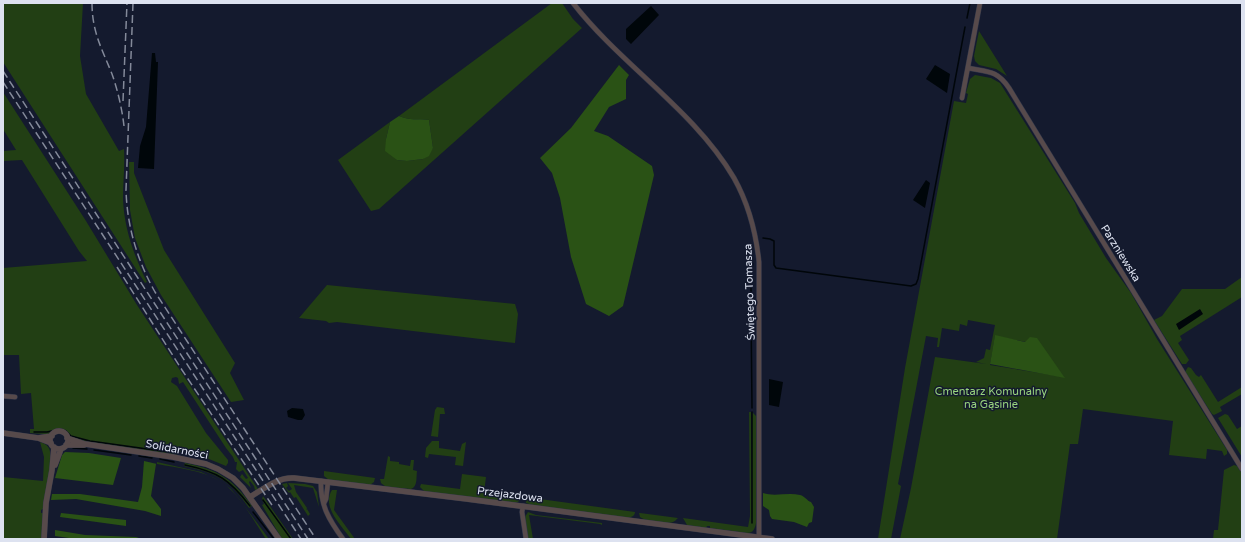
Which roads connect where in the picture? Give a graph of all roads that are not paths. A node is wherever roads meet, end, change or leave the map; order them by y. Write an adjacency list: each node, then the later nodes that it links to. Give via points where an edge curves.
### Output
1 (573, 3): 22 (street, Świętego Tomasza, via 599,33 711,146 741,193 754,231 758,256)
2 (980, 3): 3 (street)
3 (968, 68): 4 (street); 15 (street, Parzniewska, via 994,73 1002,78 1009,88)
4 (962, 98)
5 (3, 396): 6 (street)
6 (15, 397)
7 (3, 433): 9 (street)
8 (52, 436): 9 (street); 10 (street, via 60,432); 12 (street)
9 (38, 438): 12 (street)
10 (67, 438): 11 (street, Solidarności); 13 (street)
11 (85, 444): 13 (street, Solidarności); 19 (street, Solidarności, via 208,464 233,478)
12 (52, 445): 14 (street); 16 (street)
13 (66, 445): 14 (street)
14 (61, 449): 16 (street)
15 (1242, 469)
16 (52, 470): 23 (street, via 46,503)
17 (321, 481): 18 (street, Przejazdowa); 19 (street, Przejazdowa, via 282,478); 20 (street, via 321,497)
18 (328, 482): 20 (street); 21 (street, Przejazdowa)
19 (250, 497): 24 (street, Solidarności)
20 (324, 503): 25 (street, via 330,520)
21 (523, 506): 22 (street, Przejazdowa); 26 (street)
22 (759, 537): 27 (street, Przejazdowa)
23 (44, 539)
24 (279, 539)
25 (343, 539)
26 (526, 539)
27 (772, 539)

